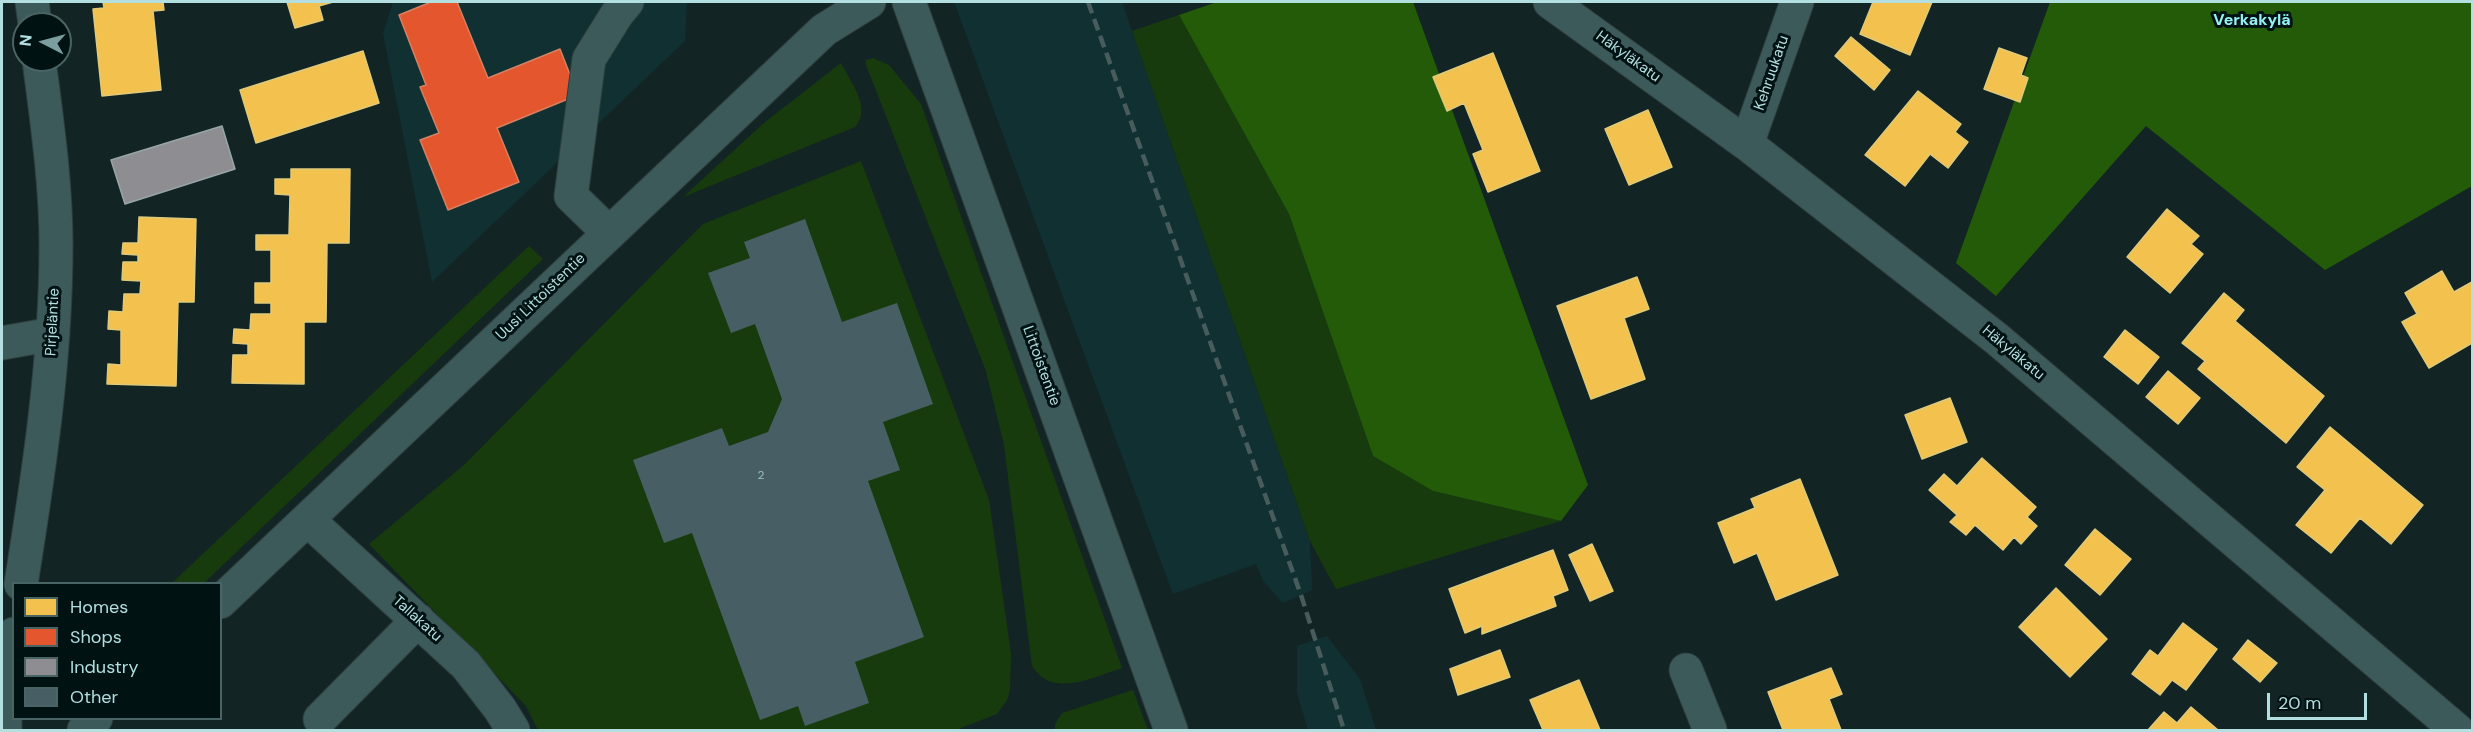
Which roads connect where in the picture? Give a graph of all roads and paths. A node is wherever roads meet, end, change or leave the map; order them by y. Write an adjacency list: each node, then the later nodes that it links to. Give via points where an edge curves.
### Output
1 (627, 2): 8 (street, via 589,59 570,196)
2 (869, 2): 8 (street, Uusi Littoistentie, via 824,30)
3 (909, 2): 20 (street, Littoistentie)
4 (1550, 2): 7 (street, Häkyläkatu)
5 (1797, 2): 7 (street, Kehruukatu)
6 (40, 72): 9 (street, Pirjeläntie, via 54,187)
7 (1747, 144): 22 (street, Häkyläkatu, via 1997,339)
8 (609, 233): 11 (street, Uusi Littoistentie)
9 (53, 334): 10 (street); 12 (street, Pirjeläntie, via 48,406)
10 (2, 343)
11 (308, 520): 13 (street, Uusi Littoistentie); 14 (street, Tallakatu)
12 (21, 582)
13 (222, 600)
14 (418, 620): 17 (street); 19 (street, Tallakatu, via 466,665)
15 (12, 646): 18 (street)
16 (1686, 670): 21 (street)
17 (320, 718)
18 (4, 725)
19 (513, 730)
20 (1171, 730)
21 (1710, 730)
22 (2457, 730)

